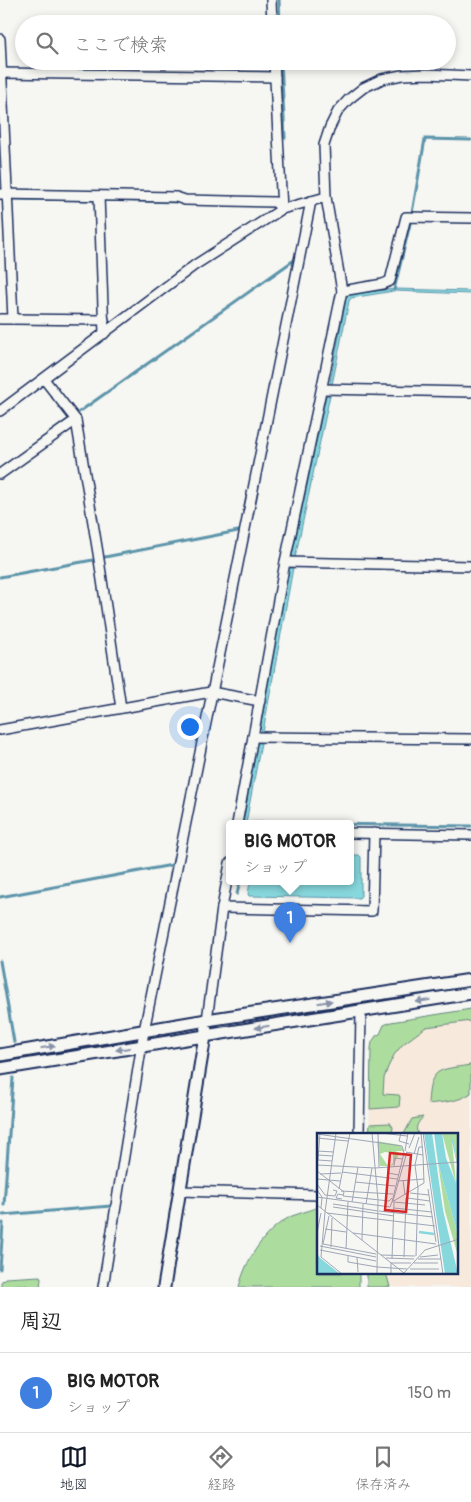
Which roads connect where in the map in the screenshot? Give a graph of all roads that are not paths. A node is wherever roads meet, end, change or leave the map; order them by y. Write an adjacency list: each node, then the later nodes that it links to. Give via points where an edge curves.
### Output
1 (271, 0): 2 (street)
2 (272, 15)
3 (0, 39): 5 (street)
4 (275, 70): 7 (street)
5 (1, 73): 7 (street); 8 (street)
6 (471, 76): 10 (street, via 402,75 382,79 349,99 338,111 324,145)
7 (275, 77): 12 (street)
8 (3, 194): 9 (street); 15 (street)
9 (99, 196): 12 (street, via 274,202); 17 (street)
10 (326, 197): 11 (street); 14 (street)
11 (311, 201): 12 (street); 27 (street)
12 (282, 209): 18 (street, via 196,265)
13 (471, 218): 14 (street, via 406,217 390,281)
14 (342, 291): 20 (street)
15 (13, 319): 16 (street); 17 (street)
16 (0, 320)
17 (104, 320): 18 (street)
18 (104, 334): 19 (street)
19 (44, 379): 22 (street); 23 (street)
20 (322, 389): 21 (street); 25 (street)
21 (471, 392)
22 (0, 410)
23 (76, 420): 24 (street); 29 (street)
24 (0, 474)
25 (286, 562): 26 (street); 28 (street)
26 (471, 566)
27 (212, 692): 28 (street); 29 (street); 43 (street)
28 (260, 701): 31 (street)
29 (121, 708): 30 (street)
30 (0, 730)
31 (253, 737): 32 (street); 33 (street)
32 (471, 739)
33 (238, 820)
34 (354, 833): 35 (street)
35 (374, 833): 36 (street); 38 (street, via 372,911)
36 (471, 835)
37 (226, 885): 38 (street)
38 (222, 908): 42 (street)
39 (471, 980): 42 (street, one-way to 39)
40 (471, 993): 41 (street, one-way to 41)
41 (361, 1011): 44 (street, one-way to 44); 48 (street)
42 (208, 1020): 43 (street); 44 (street)
43 (144, 1031): 45 (street); 46 (street, one-way to 43)
44 (205, 1036): 45 (street); 49 (street)
45 (142, 1046): 47 (street, one-way to 47); 51 (street)
46 (0, 1055)
47 (0, 1069)
48 (359, 1133)
49 (180, 1191): 50 (street); 52 (street)
50 (317, 1195)
51 (103, 1287)
52 (164, 1287)

